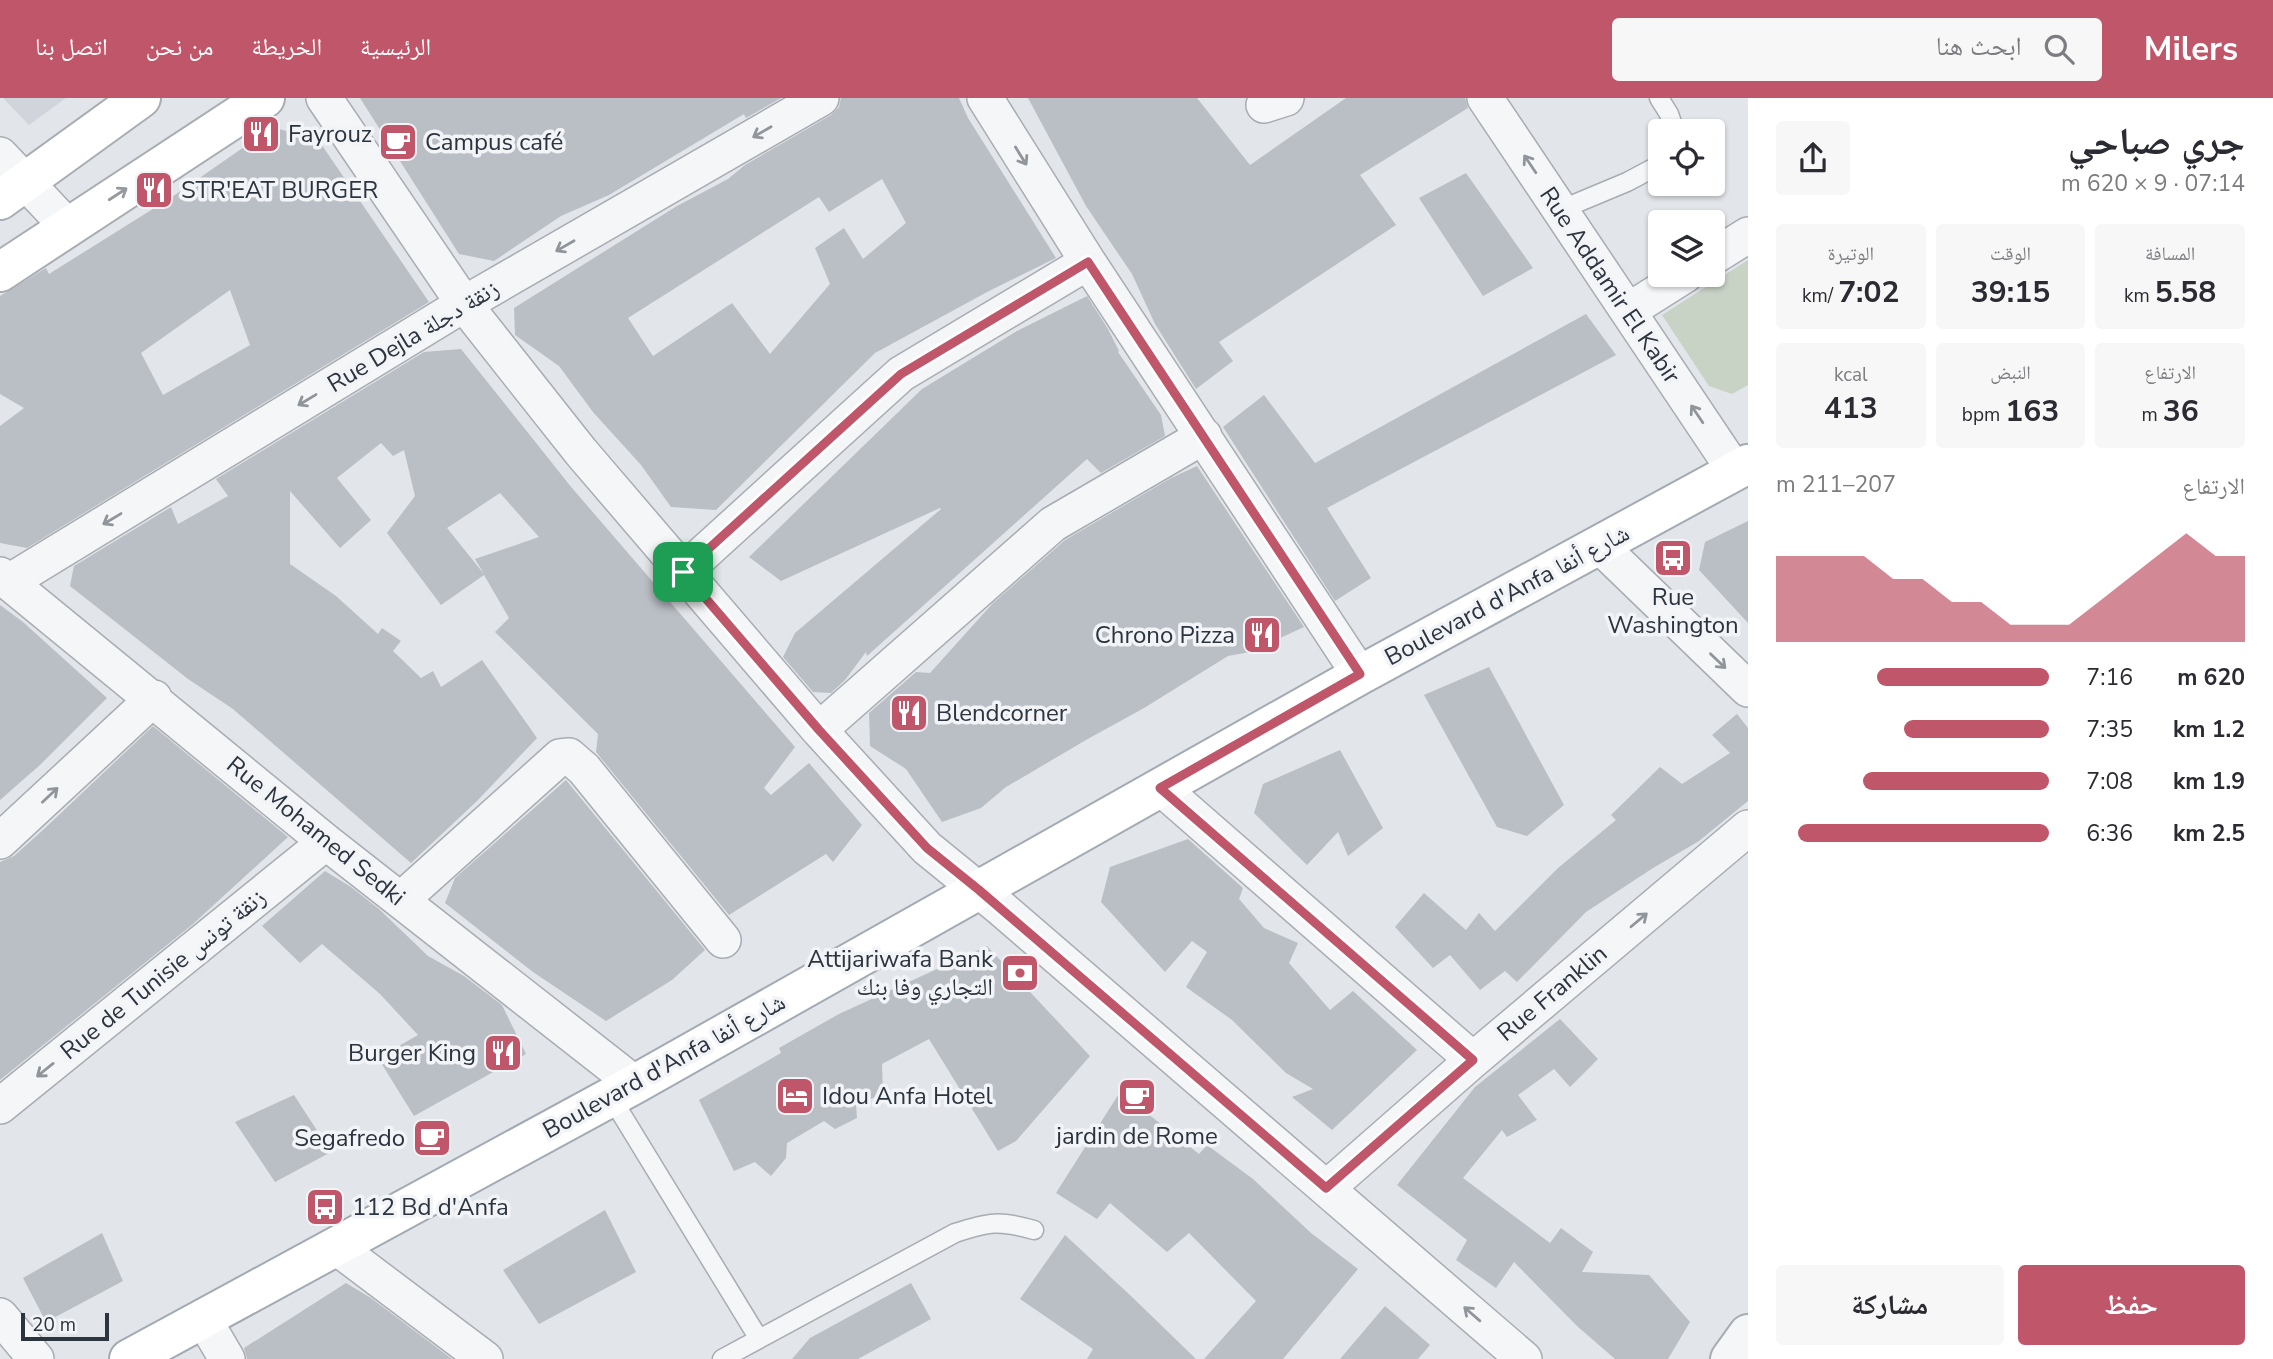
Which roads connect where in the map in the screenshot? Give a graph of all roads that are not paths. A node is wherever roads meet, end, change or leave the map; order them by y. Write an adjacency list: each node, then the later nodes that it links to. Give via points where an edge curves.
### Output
1 (141, 98): 11 (main road)
2 (265, 98): 13 (main road, one-way to 2)
3 (324, 98): 19 (street)
4 (821, 98): 19 (street, Rue Dejla زنقة دجلة, one-way to 19)
5 (985, 98): 16 (street, one-way to 16)
6 (1485, 98): 12 (street, Rue Addamir El Kabir, one-way to 6)
7 (1659, 98): 8 (lane)
8 (1669, 119)
9 (0, 155): 11 (street)
10 (1648, 171): 12 (lane)
11 (13, 191): 13 (street)
12 (1560, 210): 20 (street, Rue Addamir El Kabir)
13 (68, 227): 17 (main road)
14 (1748, 235): 15 (street)
15 (1725, 249)
16 (1088, 262): 21 (street); 24 (street, via 901,374)
17 (0, 272)
18 (1666, 287): 20 (street)
19 (464, 304): 24 (street); 25 (street, Rue Dejla زنقة دجلة, one-way to 25)
20 (1628, 311): 22 (street, Rue Addamir El Kabir, one-way to 20)
21 (1204, 436): 26 (street); 29 (street, via 1053,524)
22 (1742, 468): 23 (main road, Boulevard d'Anfa شارع أنفا)
23 (1599, 545): 26 (main road, Boulevard d'Anfa شارع أنفا); 27 (street, one-way to 27)
24 (683, 572): 29 (street)
25 (4, 578): 28 (street, Rue Mohamed Sedki)
26 (1360, 674): 30 (main road, Boulevard d'Anfa شارع أنفا)
27 (1748, 689)
28 (154, 698): 32 (street, one-way to 28); 33 (street, Rue Mohamed Sedki)
29 (819, 730): 34 (street, via 927,848)
30 (1160, 788): 34 (main road, Boulevard d'Anfa شارع أنفا); 37 (street)
31 (1748, 828): 37 (street, Rue Franklin, one-way to 31)
32 (0, 841)
33 (326, 842): 35 (street, Rue Mohamed Sedki); 39 (street, Rue de Tunisie زنقة تونس, one-way to 39)
34 (979, 890): 38 (main road, Boulevard d'Anfa شارع أنفا); 40 (street)
35 (402, 900): 36 (street, via 560,757 569,756); 38 (street, Rue Mohamed Sedki)
36 (723, 940)
37 (1473, 1060): 40 (street, Rue Franklin)
38 (623, 1090): 42 (main road, Boulevard d'Anfa شارع أنفا); 46 (lane)
39 (0, 1106)
40 (1326, 1188): 52 (street, one-way to 40)
41 (1034, 1230): 46 (lane, via 1006,1222 955,1234)
42 (335, 1246): 44 (main road, Boulevard d'Anfa شارع أنفا); 50 (street)
43 (0, 1316): 47 (street)
44 (203, 1318): 48 (main road, Boulevard d'Anfa شارع أنفا); 49 (street)
45 (1748, 1334): 53 (street)
46 (758, 1339): 51 (lane)
47 (36, 1359)
48 (129, 1359)
49 (227, 1359)
50 (485, 1359)
51 (722, 1359)
52 (1524, 1359)
53 (1730, 1359)

